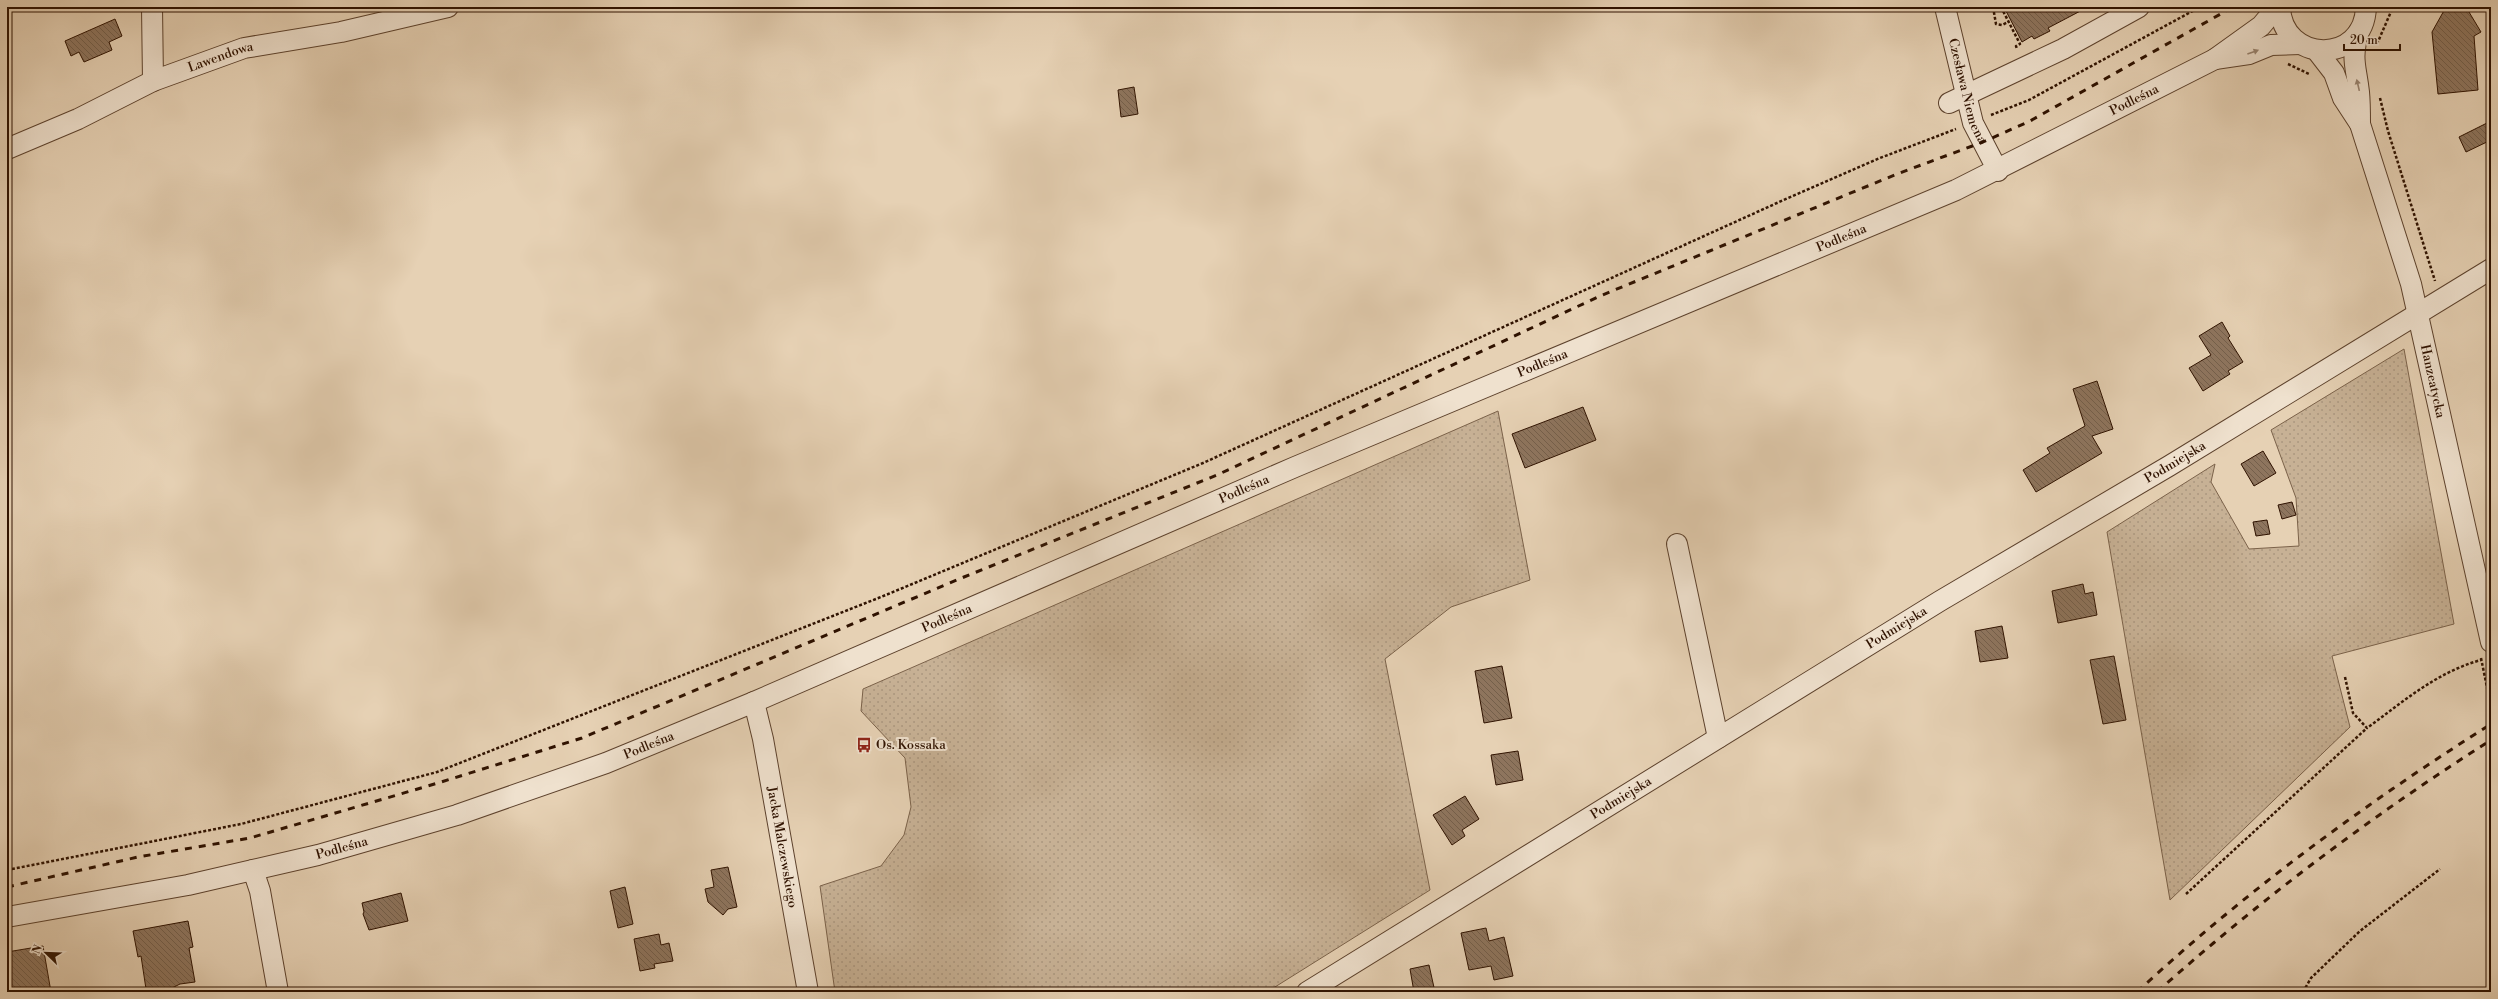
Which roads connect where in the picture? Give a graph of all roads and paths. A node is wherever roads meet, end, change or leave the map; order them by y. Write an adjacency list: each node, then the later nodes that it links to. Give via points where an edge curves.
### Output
1 (152, 7): 18 (street)
2 (448, 7): 11 (street, Lawendowa)
3 (1946, 7): 19 (street, Czesława Niemena)
4 (1993, 7): 12 (path, via 1996,24)
5 (2001, 7): 12 (path)
6 (2139, 7): 19 (street, via 2063,49)
7 (2200, 7): 21 (path, via 2029,100)
8 (2278, 7): 14 (street, Hanzeatycka, via 2287,31 2293,39); 17 (street, Podleśna, via 2262,26)
9 (2393, 7): 15 (path)
10 (2367, 8): 13 (street, Hanzeatycka)
11 (398, 13): 18 (street, Lawendowa, via 341,32 244,48)
12 (2008, 22): 16 (path, via 2020,44 2016,46)
13 (2358, 33): 14 (street, Podleśna, via 2352,41 2336,50); 22 (street, Hanzeatycka, one-way to 13, via 2359,92 2354,67)
14 (2309, 47): 17 (street, Podleśna, one-way to 14, via 2249,54 2271,45); 22 (street, Hanzeatycka, via 2334,73 2343,98)
15 (2375, 50)
16 (2018, 52)
17 (2215, 59): 24 (street, Podleśna)
18 (153, 81): 23 (street, Lawendowa, via 78,119)
19 (1967, 94): 20 (street); 21 (street, Czesława Niemena)
20 (1949, 103)
21 (1973, 123): 24 (street, Czesława Niemena); 34 (path, via 1880,158 1795,195 1204,463 874,600 437,772 241,824)
22 (2360, 124): 26 (street, Hanzeatycka)
23 (7, 150)
24 (1998, 171): 30 (street, Podleśna, via 1295,467)
25 (2491, 269): 26 (street, Podmiejska)
26 (2418, 314): 28 (street, Hanzeatycka); 32 (street, Podmiejska)
27 (1677, 544): 32 (street)
28 (2488, 650): 31 (path, via 2432,679)
29 (2345, 677): 31 (path, via 2353,713)
30 (754, 702): 35 (street, Podleśna, via 539,787 318,855); 39 (street, Jacka Malczewskiego, via 766,754)
31 (2367, 728): 36 (path)
32 (1718, 738): 40 (street, Podmiejska)
33 (2440, 869): 41 (path, via 2360,931 2311,978)
34 (7, 870)
35 (253, 870): 37 (street, Podleśna, via 112,900); 38 (street, via 260,891)
36 (2186, 894)
37 (7, 917)
38 (278, 992)
39 (808, 992)
40 (1306, 992)
41 (2303, 992)

